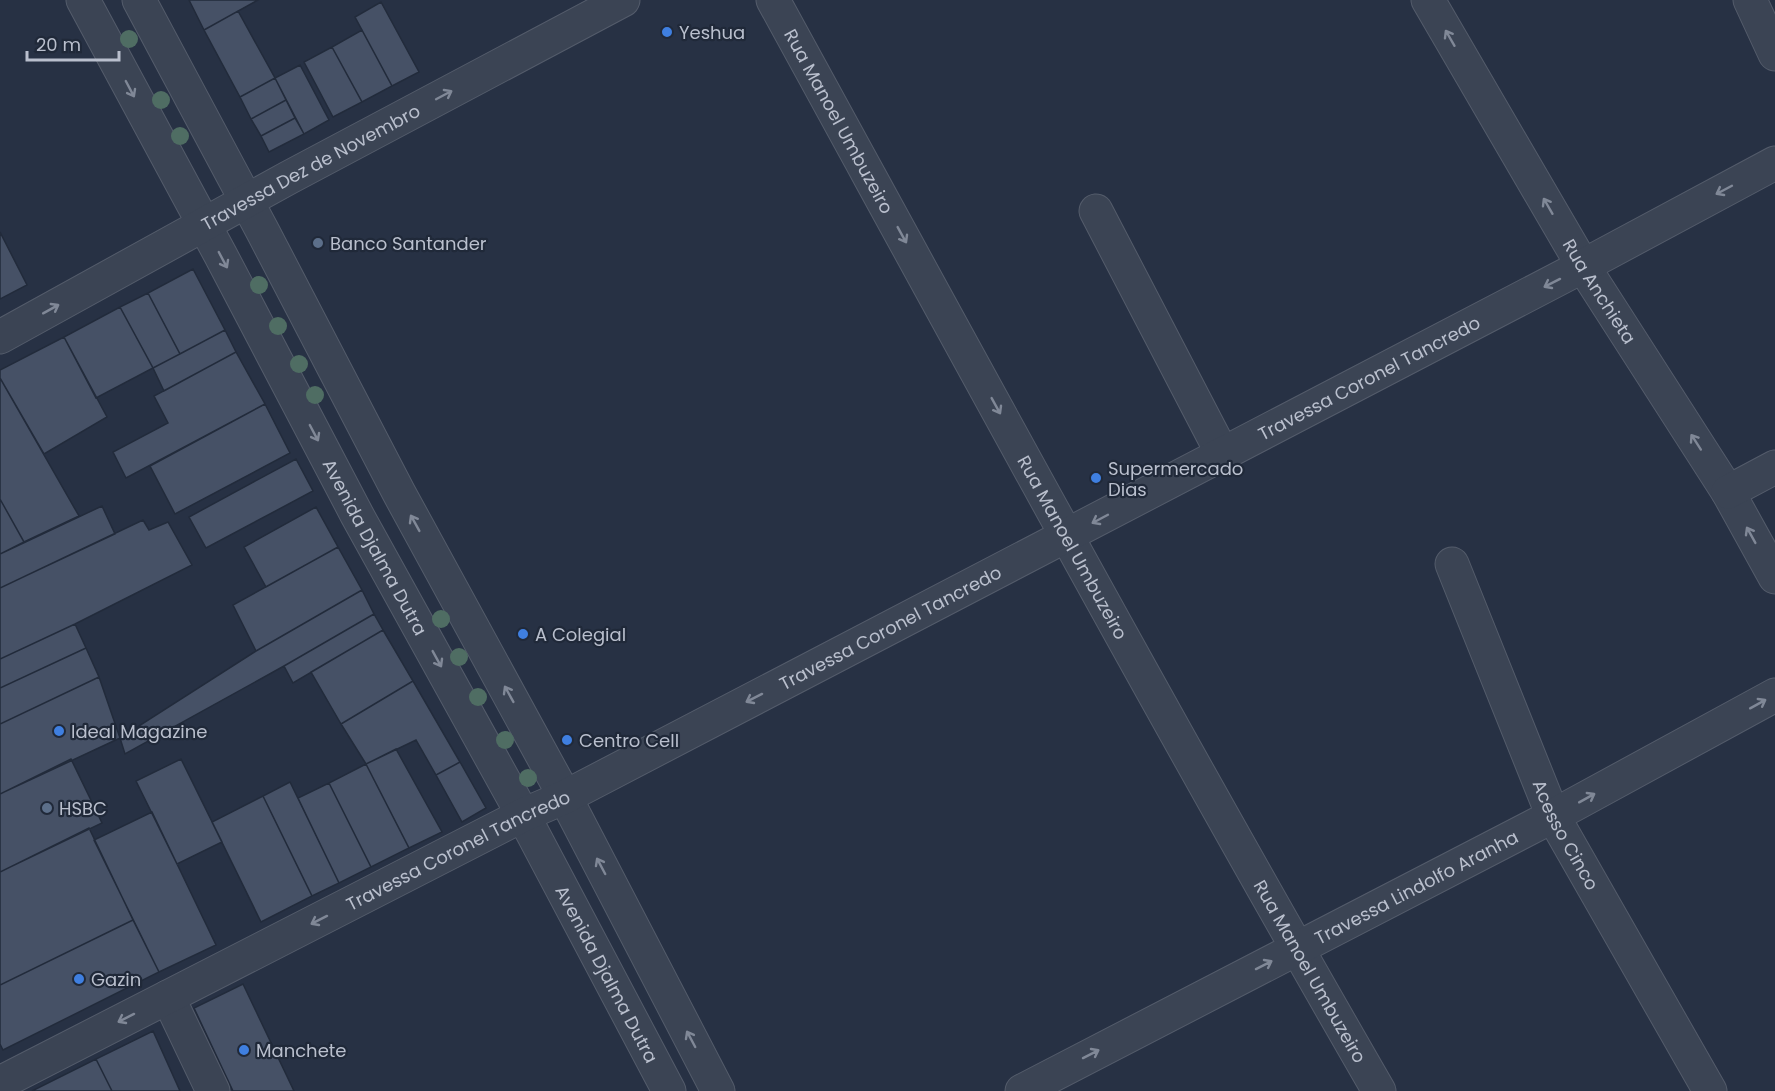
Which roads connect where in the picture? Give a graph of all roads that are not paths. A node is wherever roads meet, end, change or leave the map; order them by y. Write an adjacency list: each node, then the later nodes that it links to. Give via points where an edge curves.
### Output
1 (83, 0): 11 (street, Avenida Djalma Dutra, one-way to 11)
2 (139, 0): 9 (street)
3 (623, 0): 9 (street, Travessa Dez de Novembro, one-way to 3)
4 (773, 0): 19 (street, Rua Manoel Umbuzeiro, one-way to 19)
5 (1428, 0): 12 (street, Rua Anchieta, one-way to 5)
6 (1750, 0): 7 (street)
7 (1775, 54)
8 (1775, 163): 12 (street, Travessa Coronel Tancredo, one-way to 12)
9 (245, 201): 11 (street, Travessa Dez de Novembro); 17 (street)
10 (1096, 211): 14 (street)
11 (203, 225): 13 (street, Travessa Dez de Novembro, one-way to 11); 18 (street, Avenida Djalma Dutra, one-way to 18)
12 (1583, 266): 14 (street, Travessa Coronel Tancredo, one-way to 14); 16 (street, Rua Anchieta, one-way to 12)
13 (0, 337)
14 (1222, 453): 19 (street, Travessa Coronel Tancredo, one-way to 19)
15 (1775, 467): 16 (street)
16 (1728, 492): 21 (street, Rua Anchieta, one-way to 16)
17 (399, 494): 18 (street); 23 (street, one-way to 17)
18 (357, 515): 24 (street, Avenida Djalma Dutra, one-way to 24)
19 (1067, 536): 23 (street, Travessa Coronel Tancredo, one-way to 23); 26 (street, Rua Manoel Umbuzeiro)
20 (1452, 564): 25 (street, Acesso Cinco)
21 (1775, 577)
22 (1775, 695): 25 (street, Travessa Lindolfo Aranha, one-way to 22)
23 (565, 797): 24 (street, Travessa Coronel Tancredo); 32 (street, one-way to 23)
24 (523, 815): 27 (street, Travessa Coronel Tancredo, one-way to 27); 31 (street, Avenida Djalma Dutra)
25 (1553, 816): 26 (street, Travessa Lindolfo Aranha); 34 (street, Acesso Cinco)
26 (1296, 948): 29 (street, Travessa Lindolfo Aranha, one-way to 26); 33 (street, Rua Manoel Umbuzeiro)
27 (168, 997): 28 (street, Travessa Coronel Tancredo, one-way to 28); 30 (street)
28 (0, 1083)
29 (1035, 1088)
30 (213, 1091)
31 (669, 1091)
32 (718, 1091)
33 (1379, 1091)
34 (1710, 1091)

